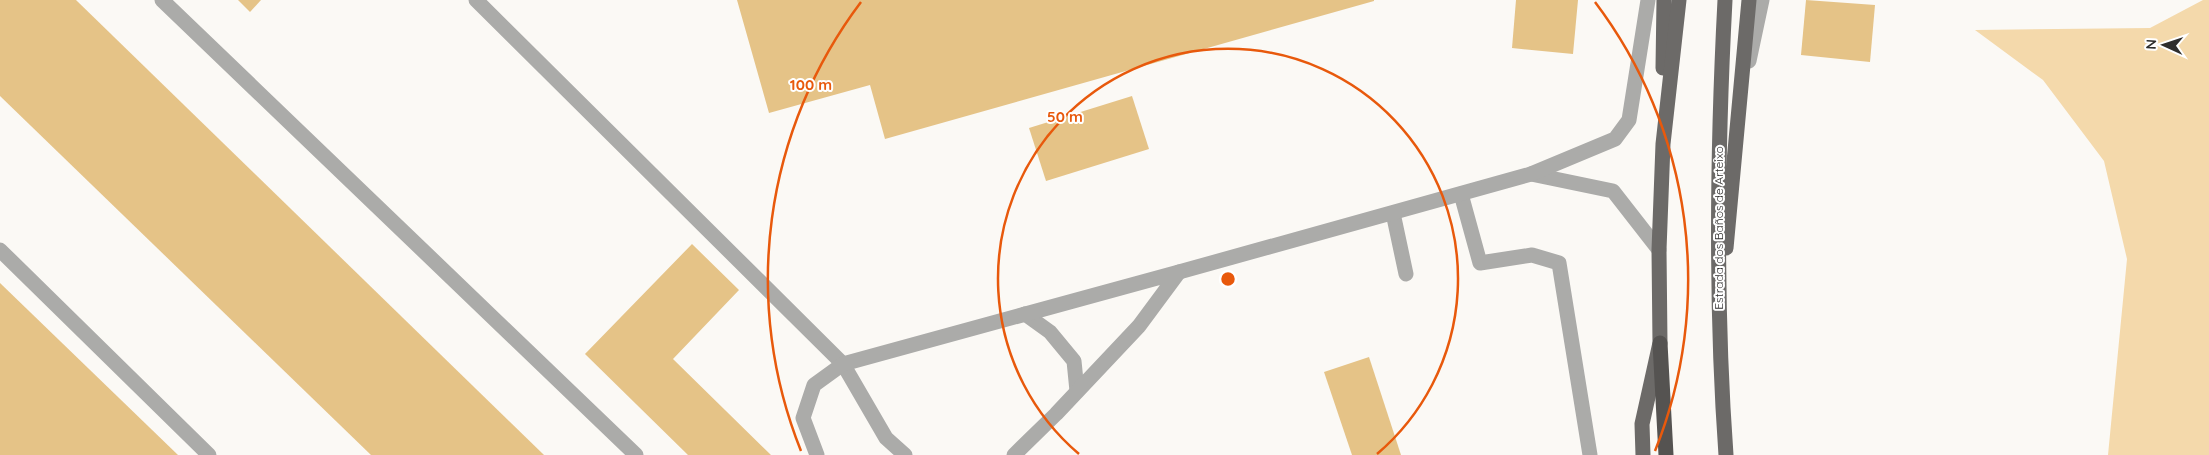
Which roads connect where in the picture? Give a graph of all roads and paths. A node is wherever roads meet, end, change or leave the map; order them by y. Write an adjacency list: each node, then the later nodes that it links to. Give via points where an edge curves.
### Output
1 (162, 0): 24 (lane)
2 (476, 0): 21 (lane)
3 (1648, 0): 11 (lane, via 1629,120 1615,140)
4 (1664, 0): 10 (main road)
5 (1679, 0): 10 (main road)
6 (1725, 0): 19 (main road, Estrada dos Baños de Arteixo, via 1717,208)
7 (1749, 0): 9 (main road)
8 (1762, 0): 9 (lane)
9 (1737, 116): 19 (main road)
10 (1664, 144): 15 (main road)
11 (1531, 174): 12 (lane); 15 (lane, via 1613,191)
12 (1461, 194): 13 (lane); 28 (lane, via 1480,263 1532,255 1559,263)
13 (1393, 213): 16 (lane); 17 (lane)
14 (0, 250): 23 (lane)
15 (1659, 250): 20 (main road)
16 (1180, 272): 18 (lane); 22 (lane, via 1139,326)
17 (1406, 274)
18 (1025, 314): 21 (lane); 22 (lane, via 1050,332 1074,361)
19 (1719, 339): 31 (main road, Estrada dos Baños de Arteixo)
20 (1660, 343): 29 (main road, via 1642,424); 30 (highway)
21 (843, 364): 25 (lane, via 814,385 803,418); 26 (lane, via 886,438)
22 (1078, 391): 27 (lane)
23 (209, 455)
24 (636, 455)
25 (817, 455)
26 (905, 455)
27 (1014, 455)
28 (1590, 455)
29 (1643, 455)
30 (1666, 455)
31 (1726, 455)

